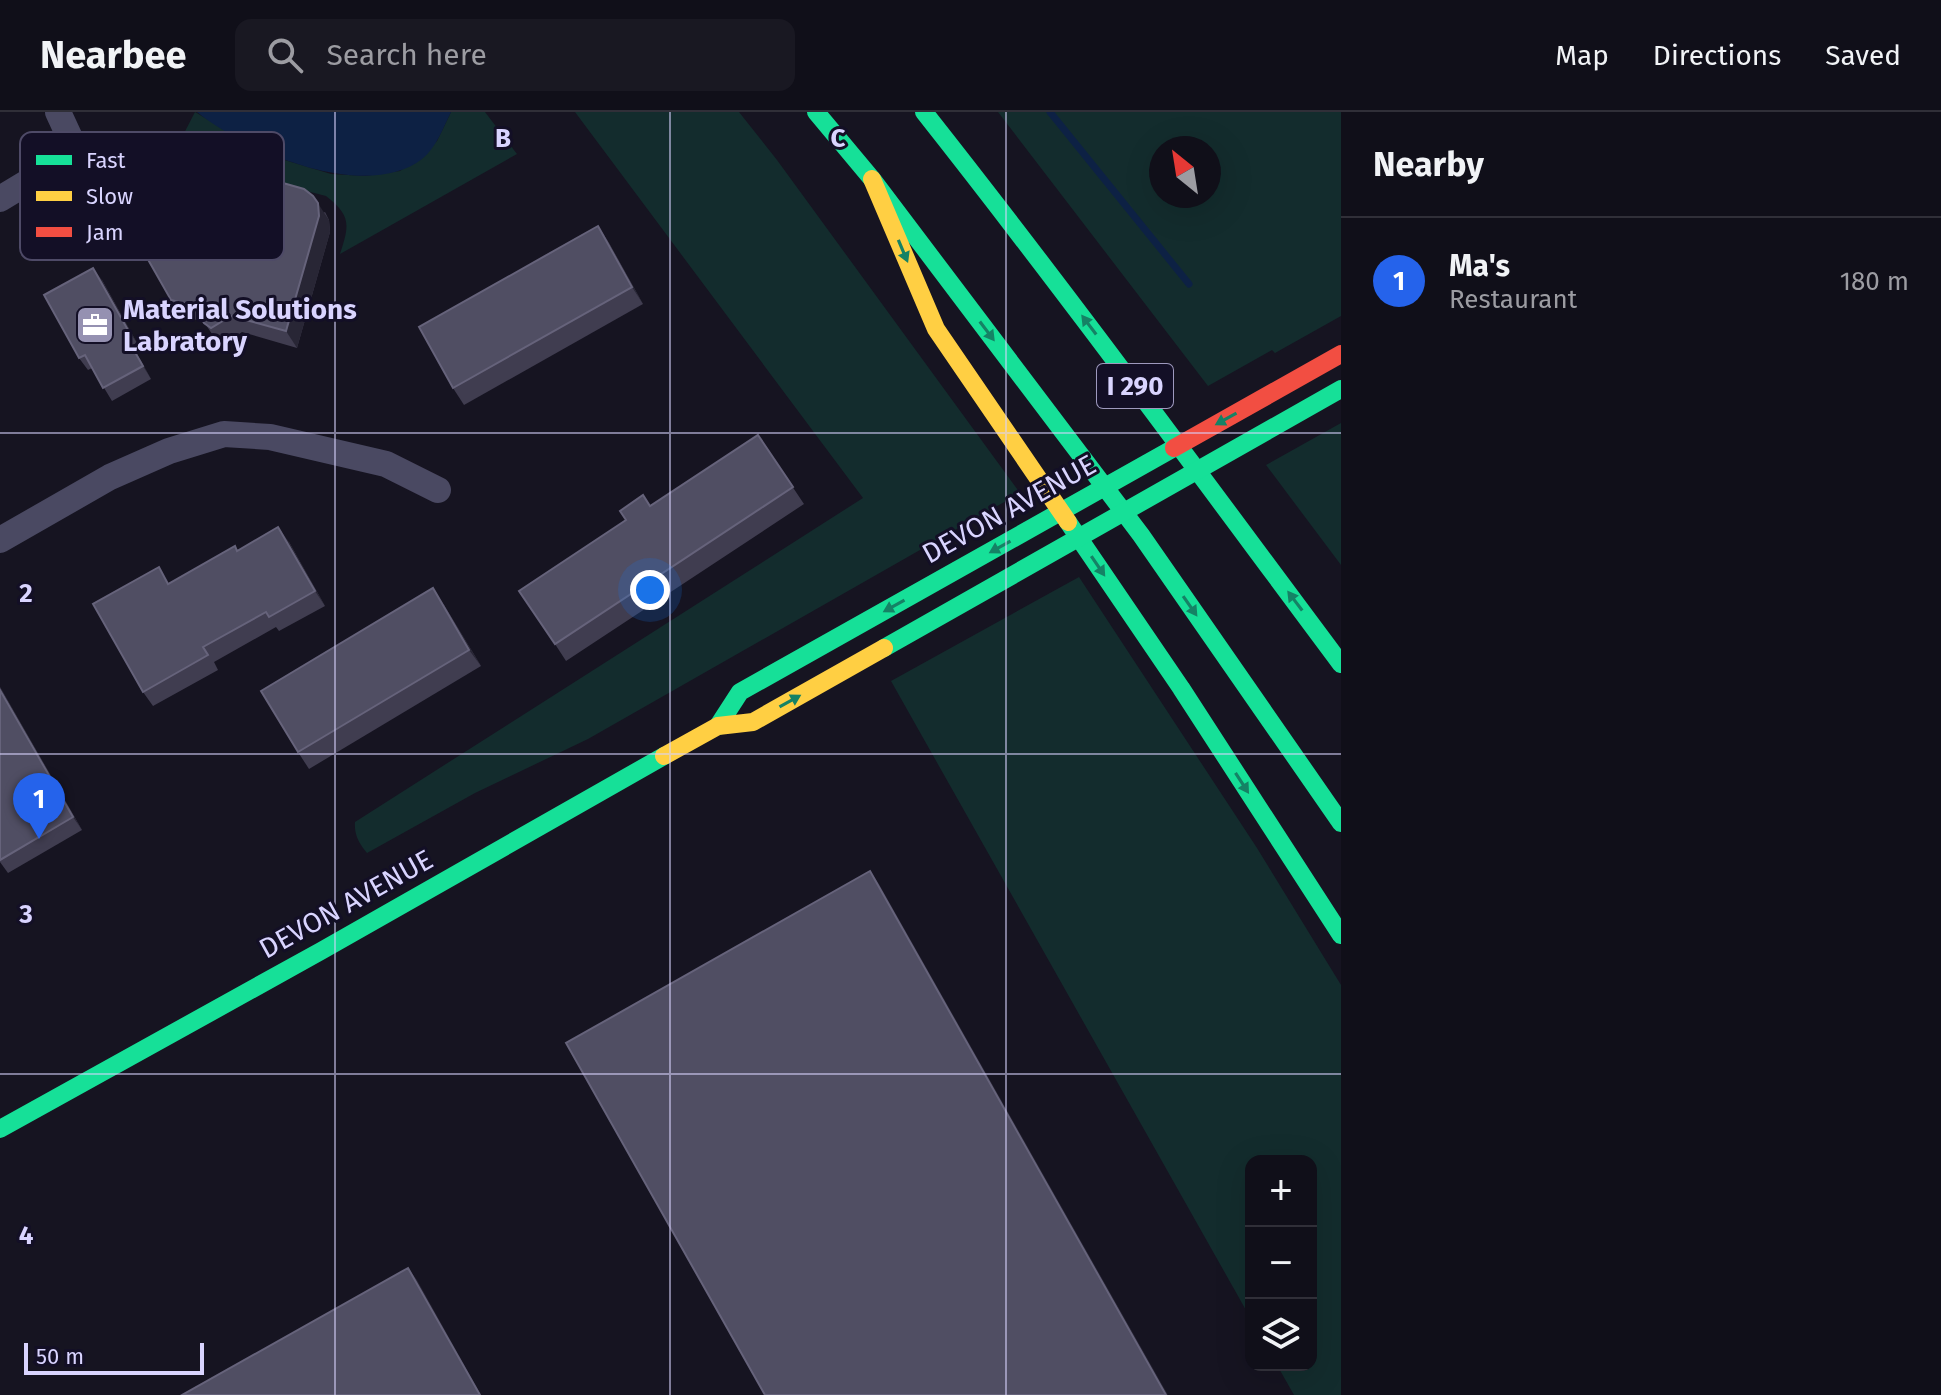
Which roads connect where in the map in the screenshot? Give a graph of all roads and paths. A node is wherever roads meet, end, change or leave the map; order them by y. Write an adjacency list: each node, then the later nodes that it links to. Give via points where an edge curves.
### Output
1 (58, 112): 4 (street)
2 (816, 112): 5 (main road, I 290)
3 (924, 112): 12 (main road, I 290, one-way to 3)
4 (67, 132)
5 (872, 179): 14 (main road, I 290, one-way to 14, via 1141,535); 15 (main road, one-way to 15, via 936,329 1181,688)
6 (20, 187): 7 (street)
7 (0, 199)
8 (1341, 354): 13 (main road, DEVON AVENUE, one-way to 13, via 740,692)
9 (1341, 389): 13 (main road, DEVON AVENUE, one-way to 9, via 753,722)
10 (438, 490): 11 (street, via 386,464 270,437 224,434 110,477)
11 (0, 540)
12 (1341, 664)
13 (718, 726): 16 (main road, DEVON AVENUE)
14 (1341, 823)
15 (1341, 935)
16 (0, 1129)

